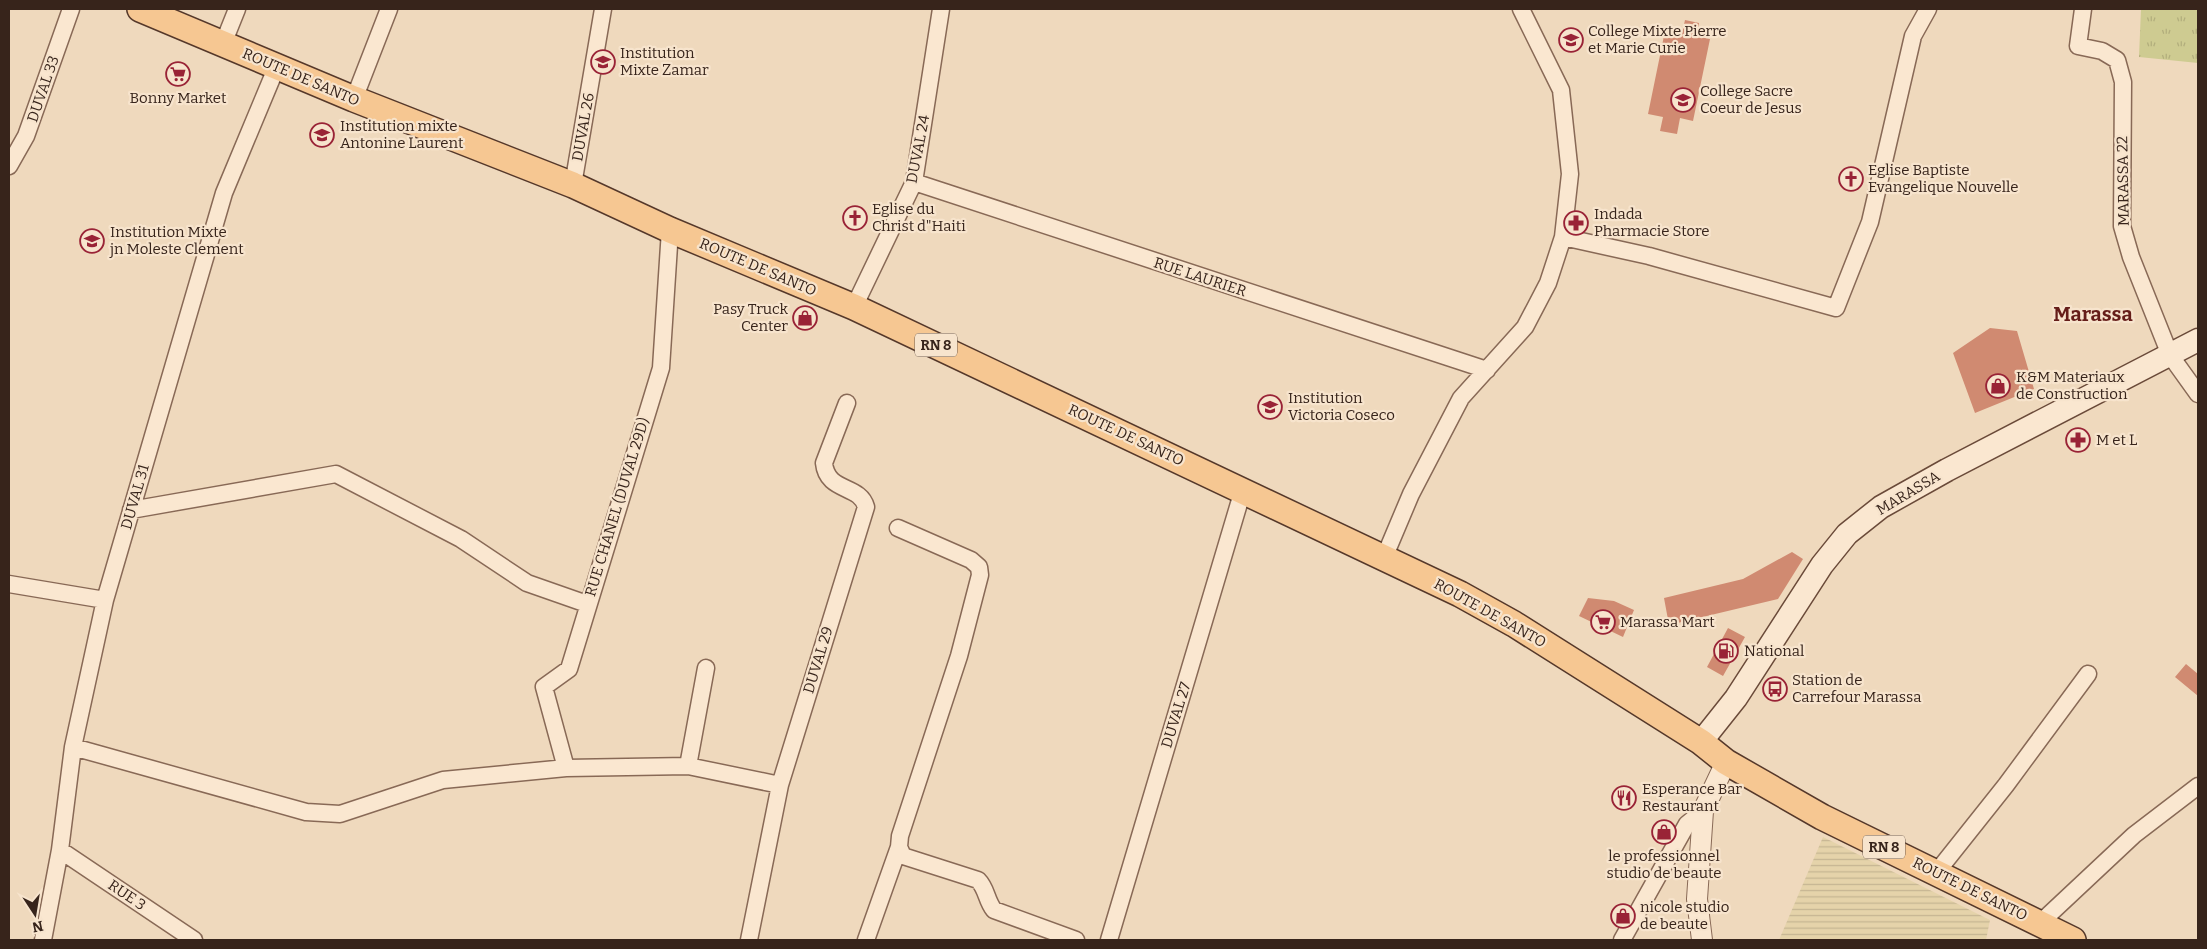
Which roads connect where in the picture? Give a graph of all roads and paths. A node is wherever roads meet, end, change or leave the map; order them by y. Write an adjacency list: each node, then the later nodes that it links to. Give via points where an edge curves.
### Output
1 (71, 9): 13 (street, DUVAL 33, via 26,136)
2 (140, 9): 10 (main road, ROUTE DE SANTO / RN 8)
3 (237, 9): 10 (street)
4 (389, 9): 12 (street)
5 (603, 9): 15 (street, DUVAL 26)
6 (941, 9): 14 (street, DUVAL 24)
7 (1928, 9): 17 (street, via 1913,36 1870,222 1836,308 1649,256)
8 (2083, 9): 20 (street, MARASSA 22, via 2078,46 2102,51 2117,60 2123,82 2122,226)
9 (1527, 11): 17 (street, via 1561,90 1570,174)
10 (223, 44): 11 (main road, ROUTE DE SANTO / RN 8)
11 (277, 66): 12 (main road, ROUTE DE SANTO / RN 8); 25 (street, DUVAL 31, via 224,193)
12 (354, 99): 15 (main road, ROUTE DE SANTO / RN 8)
13 (9, 166)
14 (914, 182): 18 (street, DUVAL 24); 21 (street, RUE LAURIER)
15 (573, 185): 16 (main road, ROUTE DE SANTO / RN 8)
16 (670, 230): 18 (main road, ROUTE DE SANTO / RN 8); 30 (street, RUE CHANEL (DUVAL 29D), via 661,368)
17 (1563, 237): 21 (street, via 1548,283 1526,327)
18 (854, 307): 24 (main road, ROUTE DE SANTO / RN 8)
19 (2198, 340): 20 (main road, MARASSA)
20 (2170, 355): 22 (street, MARASSA 22); 33 (main road, MARASSA, via 1947,470 1882,507 1847,534 1822,565 1736,698)
21 (1487, 370): 27 (street, via 1461,398 1412,494)
22 (2198, 394)
23 (847, 403): 38 (street, DUVAL 29, via 824,463 825,472 829,480 861,497 866,507)
24 (1243, 490): 27 (main road, ROUTE DE SANTO / RN 8); 50 (street, DUVAL 27)
25 (131, 510): 29 (street, DUVAL 31); 30 (street, via 336,474 461,540 527,582)
26 (898, 528): 41 (street, via 971,560 979,567 980,575)
27 (1384, 558): 33 (main road, ROUTE DE SANTO / RN 8, via 1514,624)
28 (9, 584): 29 (street)
29 (105, 600): 34 (street, DUVAL 31)
30 (587, 604): 37 (street, RUE CHANEL (DUVAL 29D), via 569,668 544,687)
31 (706, 668): 36 (street)
32 (2088, 674): 43 (street)
33 (1701, 742): 35 (main road, ROUTE DE SANTO / RN 8)
34 (73, 747): 37 (street, via 306,812 340,814 443,780); 42 (street, DUVAL 31)
35 (1726, 762): 40 (street); 43 (main road, ROUTE DE SANTO / RN 8, via 1822,817)
36 (688, 766): 37 (street); 38 (street)
37 (566, 768)
38 (780, 785): 47 (street, DUVAL 29)
39 (2197, 789): 44 (street, via 2134,835)
40 (1704, 811): 51 (street, via 1687,824); 52 (street, via 1697,899)
41 (899, 847): 48 (street); 49 (street, via 903,856 978,880 994,910)
42 (60, 850): 45 (street, DUVAL 31); 46 (street, RUE 3)
43 (1936, 873): 44 (main road, ROUTE DE SANTO / RN 8)
44 (2039, 924): 53 (main road, ROUTE DE SANTO / RN 8)
45 (43, 940)
46 (194, 940)
47 (749, 940)
48 (866, 940)
49 (1076, 940)
50 (1110, 940)
51 (1622, 940)
52 (1702, 940)
53 (2073, 940)

